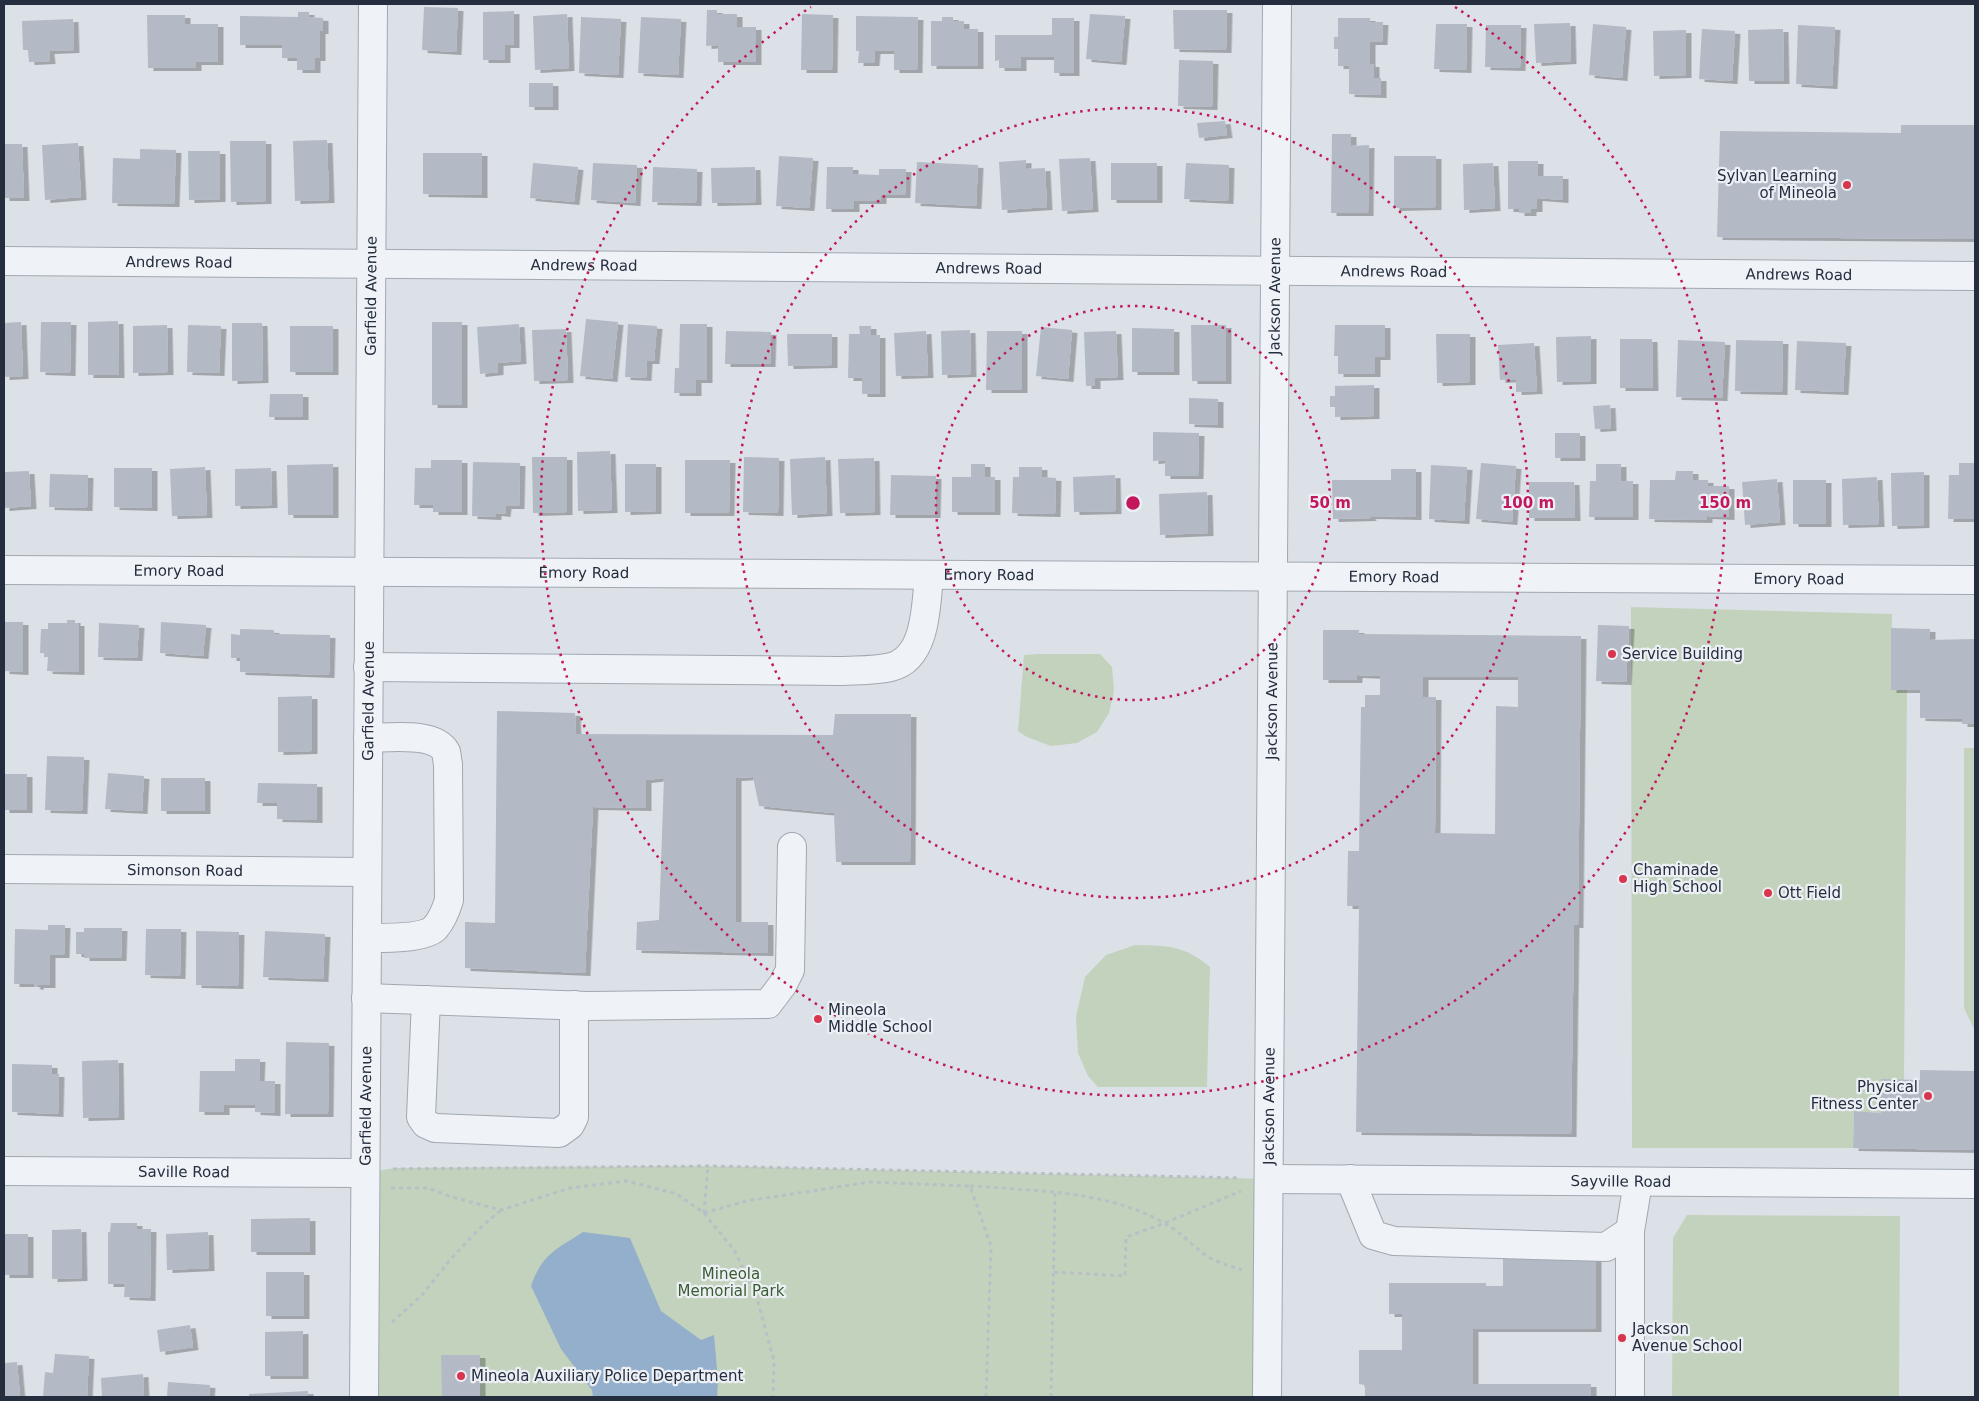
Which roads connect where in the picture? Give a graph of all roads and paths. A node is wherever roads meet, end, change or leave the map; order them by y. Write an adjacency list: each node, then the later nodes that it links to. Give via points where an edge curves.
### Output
1 (373, 4): 4 (street, Garfield Avenue)
2 (1277, 4): 5 (street, Jackson Avenue)
3 (4, 261): 4 (street, Andrews Road)
4 (371, 264): 5 (street, Andrews Road); 8 (street, Garfield Avenue)
5 (1275, 271): 6 (street, Andrews Road); 10 (street, Jackson Avenue)
6 (1975, 276)
7 (4, 570): 8 (street, Emory Road)
8 (369, 573): 9 (street, Emory Road); 12 (street, Garfield Avenue)
9 (929, 575): 10 (street, Emory Road); 12 (street, via 918,642 909,656 893,666 840,671)
10 (1273, 577): 11 (street, Emory Road); 23 (street, Jackson Avenue)
11 (1975, 580)
12 (368, 667): 13 (street, Garfield Avenue)
13 (368, 738): 16 (street, Garfield Avenue); 17 (street, via 426,738 446,752 449,900 445,914 434,929 410,936)
14 (792, 846): 20 (street, via 790,970 768,1004)
15 (4, 869): 16 (street, Simonson Road)
16 (367, 872): 17 (street, Garfield Avenue)
17 (367, 938): 18 (street, Garfield Avenue)
18 (366, 998): 19 (street); 25 (street, Garfield Avenue)
19 (426, 1000): 20 (street); 20 (street, via 421,1117 426,1124 435,1128 559,1133 570,1126 574,1117)
20 (574, 1005)
21 (708, 1166): 23 (path); 25 (path, via 395,1168); 31 (path)
22 (4, 1171): 25 (street, Saville Road)
23 (1269, 1179): 24 (street, Sayville Road); 32 (path); 35 (street, Jackson Avenue)
24 (1350, 1179): 26 (street, Sayville Road); 33 (street, via 1373,1235 1394,1241 1606,1247)
25 (365, 1180): 30 (path, via 428,1188); 37 (street, Garfield Avenue)
26 (1638, 1182): 27 (street, Sayville Road); 33 (street)
27 (1975, 1184)
28 (970, 1186): 29 (path); 31 (path, via 870,1182 746,1201); 39 (path, via 991,1246)
29 (1055, 1193): 32 (path, via 1118,1202); 34 (path)
30 (501, 1210): 31 (path, via 570,1188 627,1180 677,1194); 36 (path, via 450,1260 422,1295)
31 (704, 1213): 38 (path, via 734,1250 756,1295 774,1361)
32 (1165, 1223): 34 (path, via 1126,1237 1125,1276); 35 (path, via 1206,1256)
33 (1630, 1231): 42 (street)
34 (1054, 1272): 40 (path)
35 (1268, 1279): 41 (street, Jackson Avenue)
36 (391, 1323)
37 (364, 1397)
38 (773, 1397)
39 (986, 1397)
40 (1051, 1397)
41 (1268, 1397)
42 (1630, 1397)

